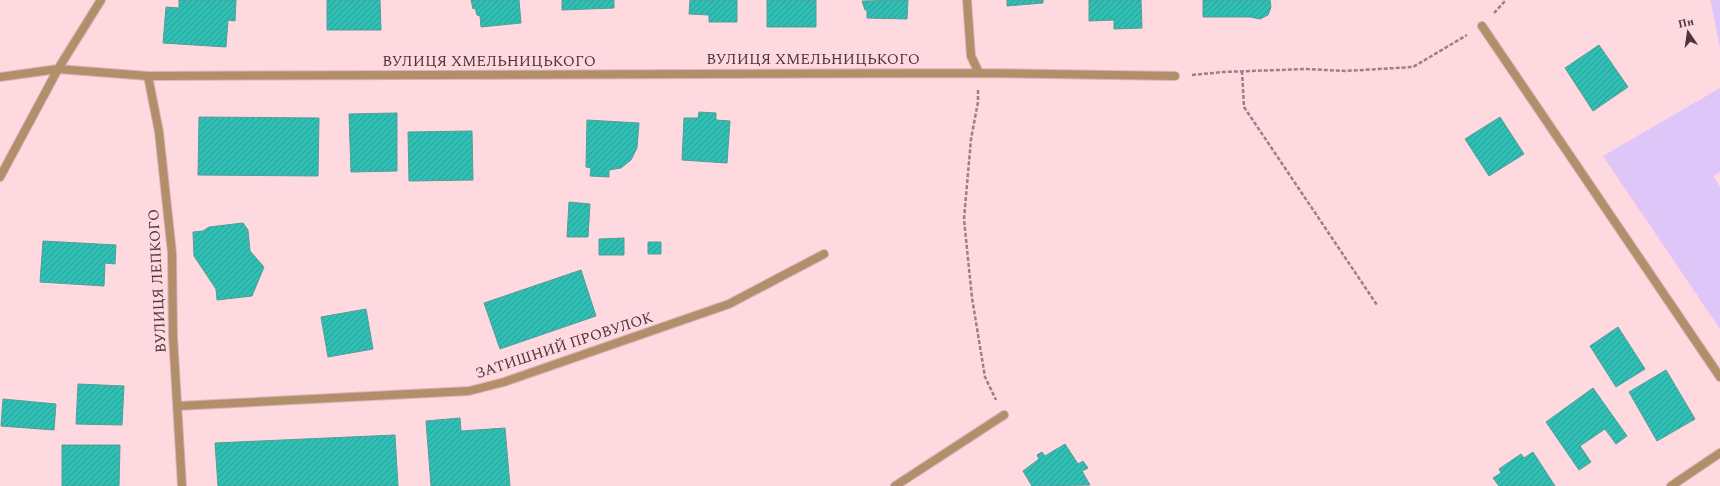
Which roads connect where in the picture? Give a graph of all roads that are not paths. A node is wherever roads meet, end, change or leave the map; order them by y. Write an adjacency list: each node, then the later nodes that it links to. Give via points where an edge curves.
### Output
1 (101, 0): 4 (street)
2 (967, 0): 5 (street, via 971,56)
3 (1482, 26): 11 (street)
4 (58, 69): 6 (street, ВУЛИЦЯ ХМЕЛЬНИЦЬКОГО); 8 (street, ВУЛИЦЯ ХМЕЛЬНИЦЬКОГО); 9 (street)
5 (979, 73): 6 (street, ВУЛИЦЯ ХМЕЛЬНИЦЬКОГО); 7 (street, ВУЛИЦЯ ХМЕЛЬНИЦЬКОГО)
6 (148, 76): 12 (street, ВУЛИЦЯ ЛЕПКОГО, via 159,132 172,252 173,336)
7 (1175, 76)
8 (0, 77)
9 (0, 177)
10 (824, 254): 12 (street, ЗАТИШНИЙ ПРОВУЛОК, via 729,304 469,392)
11 (1720, 377)
12 (178, 406): 15 (street, ВУЛИЦЯ ЛЕПКОГО)
13 (1004, 415): 16 (street)
14 (1720, 453): 17 (street)
15 (182, 486)
16 (895, 486)
17 (1671, 486)

